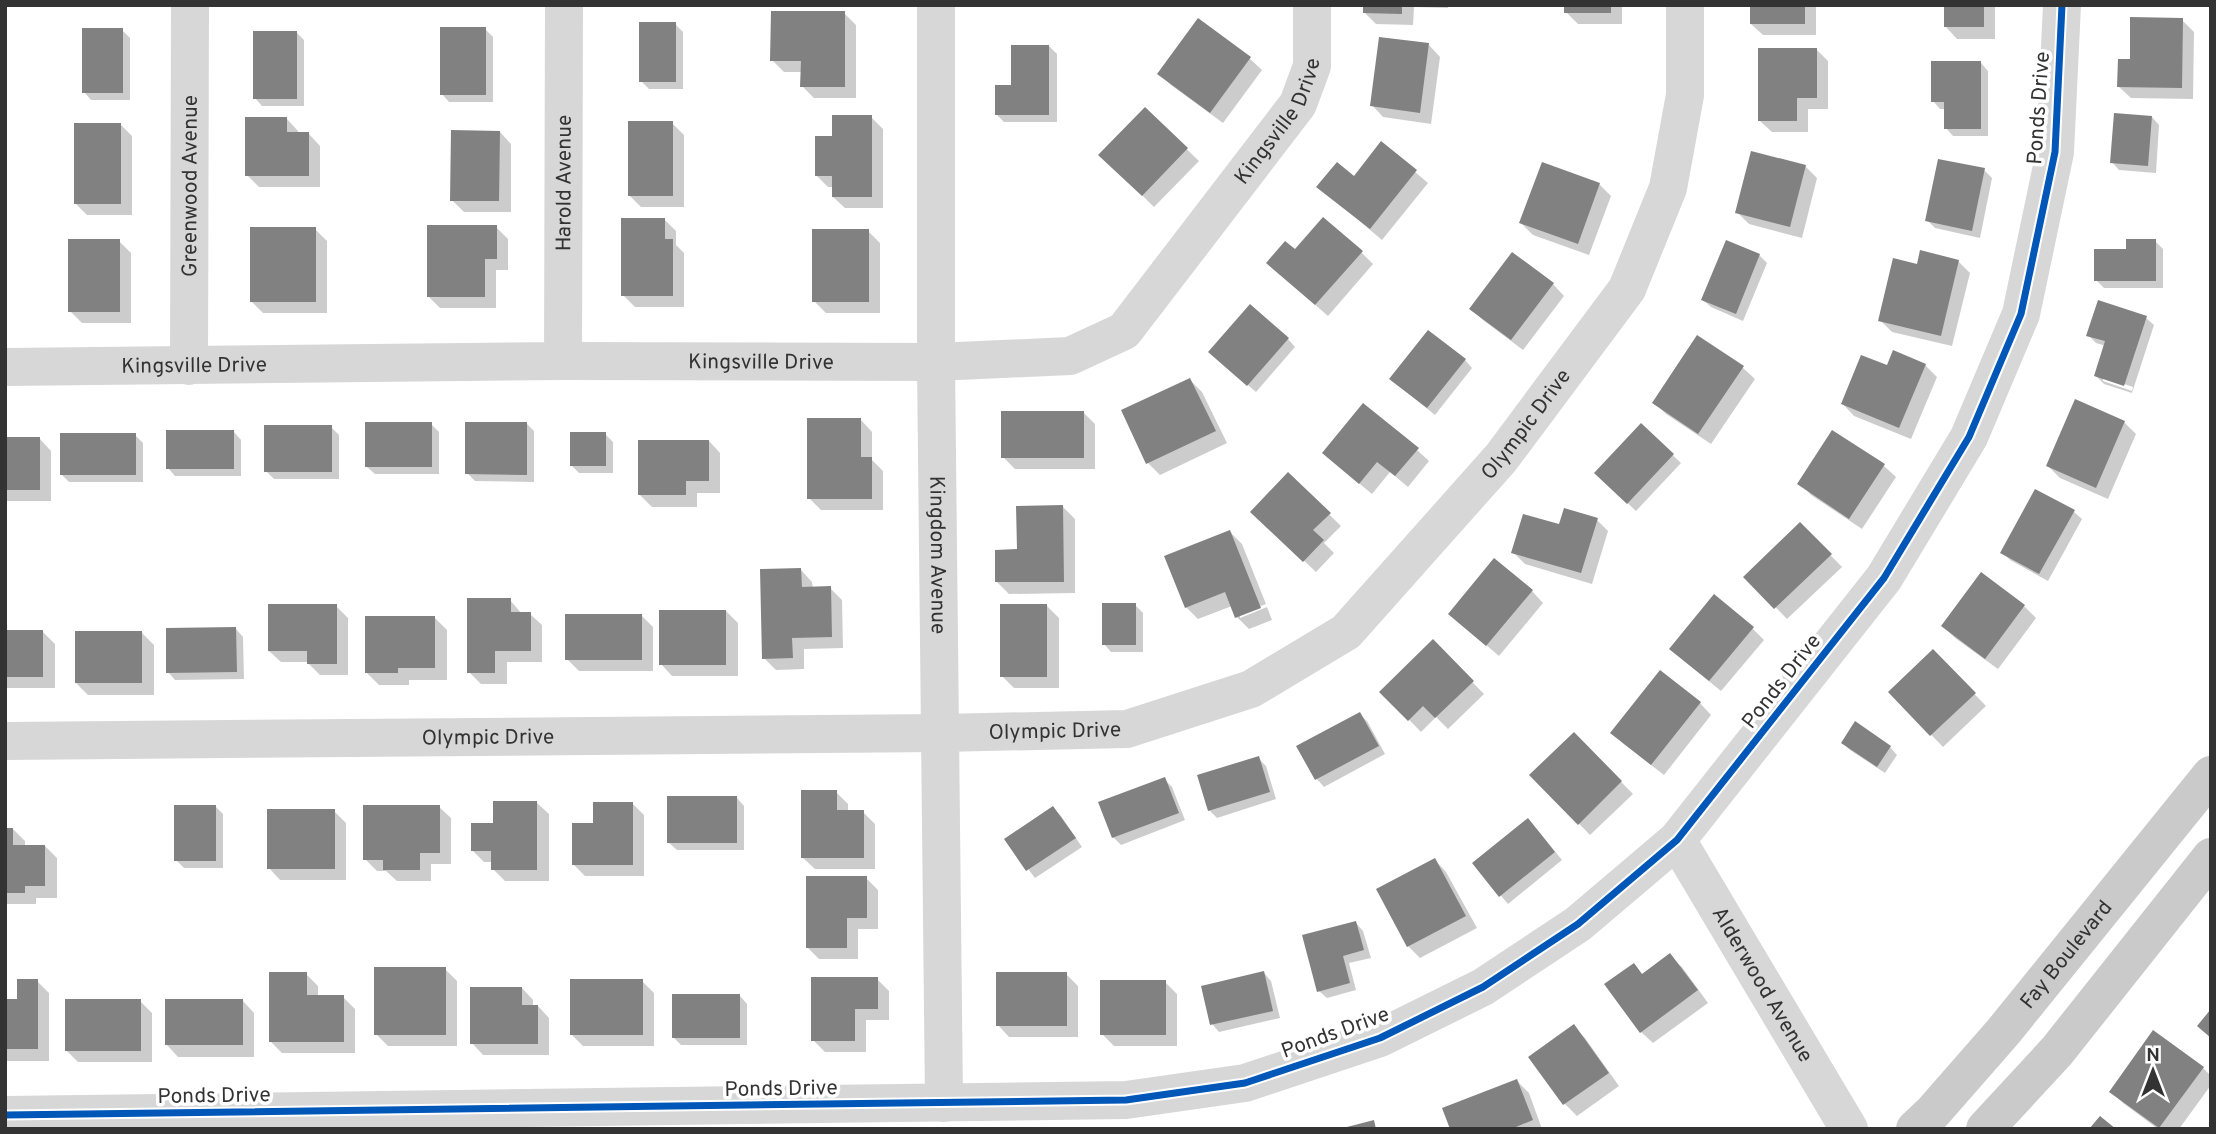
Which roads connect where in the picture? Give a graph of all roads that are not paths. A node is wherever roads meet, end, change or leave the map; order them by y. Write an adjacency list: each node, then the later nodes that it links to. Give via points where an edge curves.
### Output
1 (190, 5): 9 (street, Greenwood Avenue)
2 (564, 5): 7 (street, Harold Avenue)
3 (936, 5): 8 (street, Kingdom Avenue)
4 (1311, 5): 8 (street, Kingsville Drive, via 1312,66 1298,104 1124,331 1070,356)
5 (1685, 5): 11 (street, Olympic Drive, via 1685,95 1668,188 1627,289 1502,458 1346,632 1251,689 1127,729)
6 (2062, 5): 14 (street, Ponds Drive, via 2055,152 2021,314 1969,437 1884,578)
7 (563, 361): 8 (street, Kingsville Drive); 9 (street, Kingsville Drive)
8 (936, 362): 11 (street, Kingdom Avenue)
9 (189, 366): 10 (street, Kingsville Drive)
10 (5, 368)
11 (941, 733): 12 (street, Olympic Drive); 16 (street, Kingdom Avenue)
12 (5, 741)
13 (2211, 775): 19 (main road, Fay Boulevard, via 2003,1032)
14 (1677, 840): 16 (street, Ponds Drive, via 1578,925 1483,986 1380,1038 1245,1083 1126,1100); 18 (street, Alderwood Avenue)
15 (2211, 857): 20 (main road, via 2057,1051)
16 (944, 1103): 17 (street, Ponds Drive)
17 (5, 1115)
18 (1849, 1129)
19 (1915, 1129)
20 (1986, 1129)

